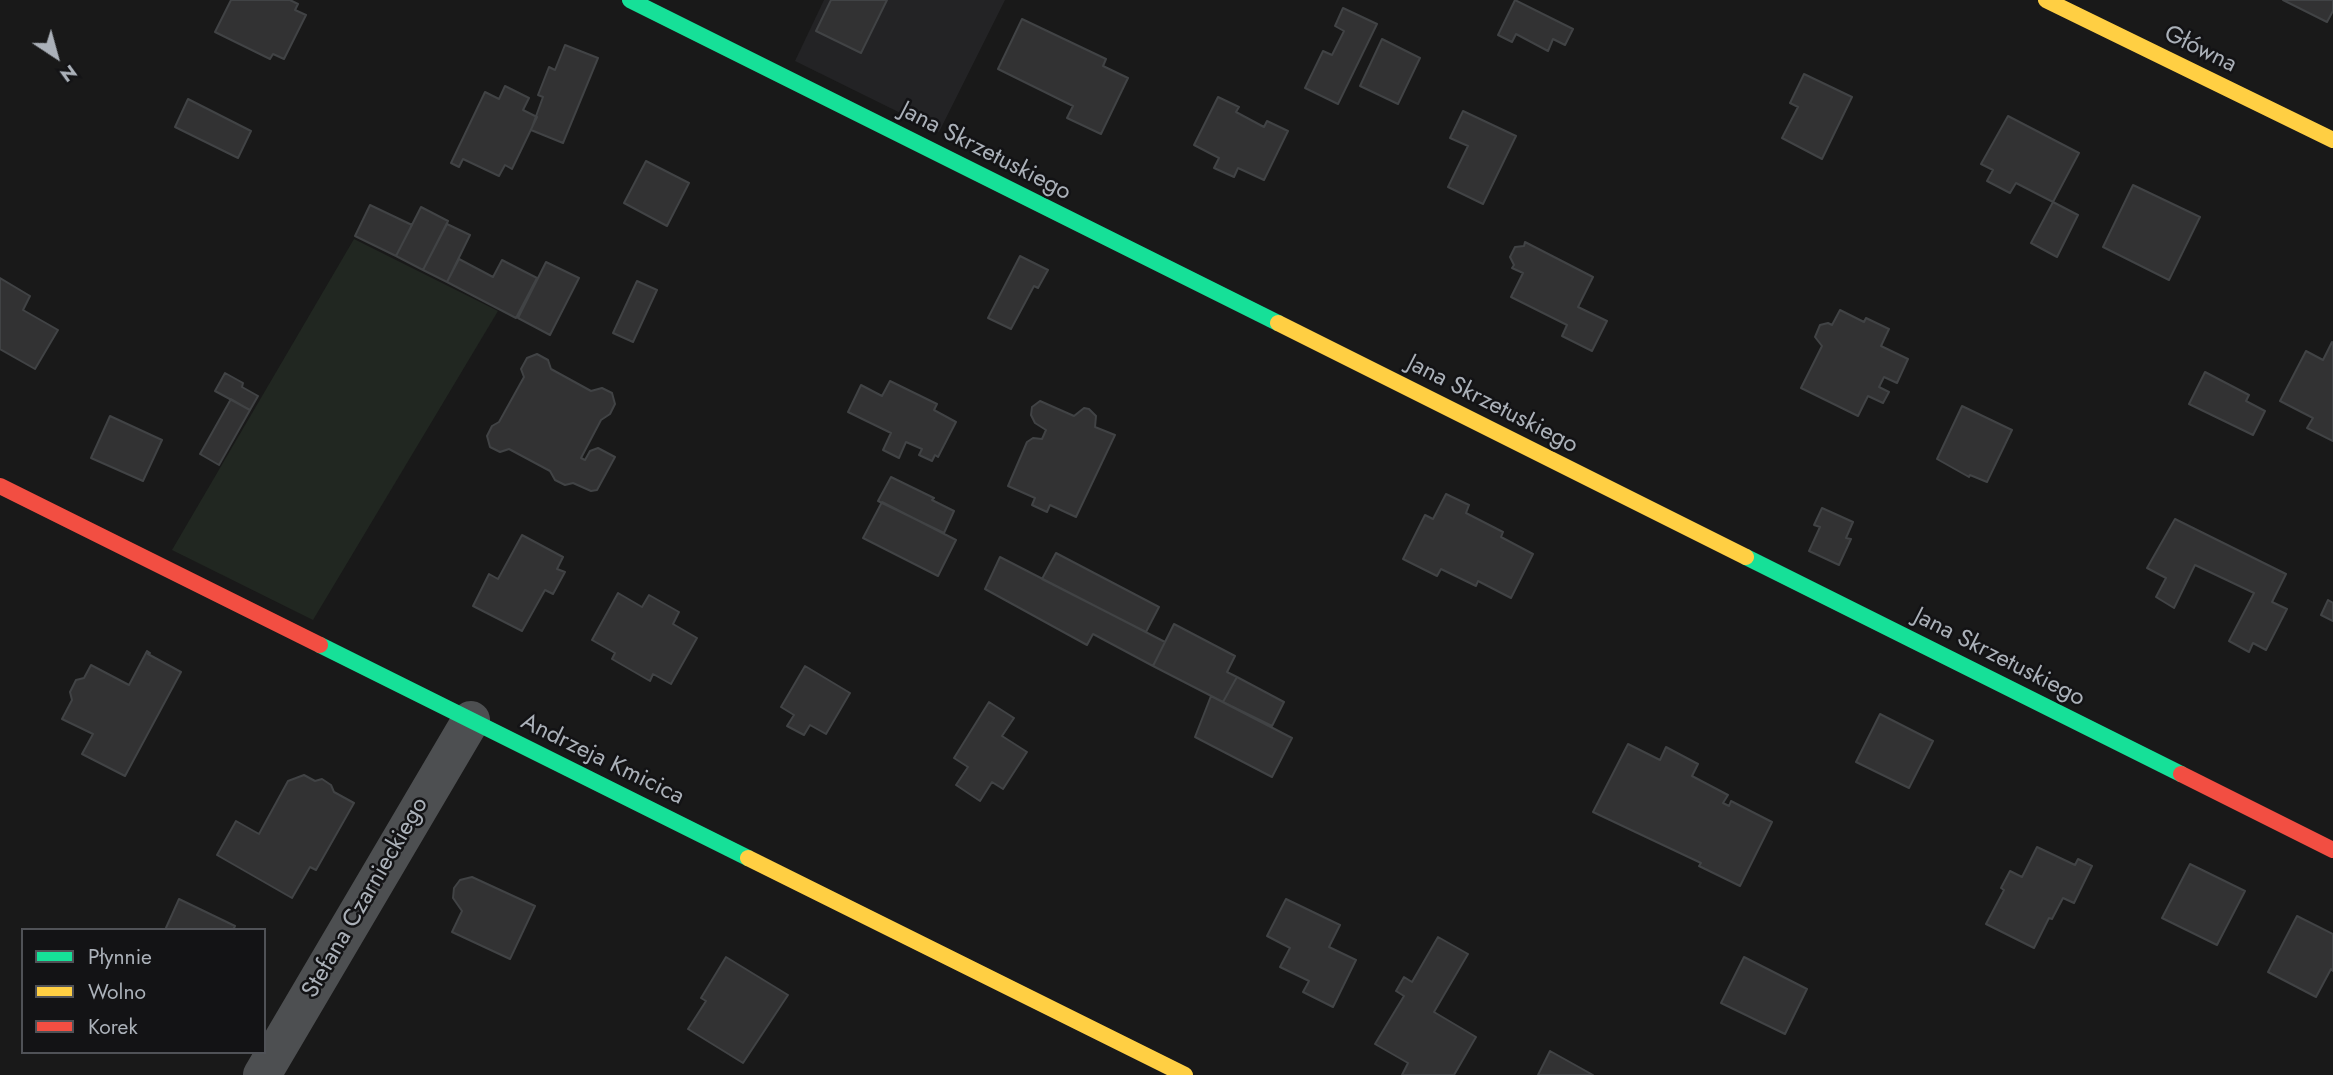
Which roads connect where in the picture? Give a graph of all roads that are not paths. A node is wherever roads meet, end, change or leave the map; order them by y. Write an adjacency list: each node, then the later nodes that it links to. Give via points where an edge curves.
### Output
1 (630, 0): 6 (street, Jana Skrzetuskiego)
2 (2046, 0): 3 (street, Główna)
3 (2333, 140)
4 (0, 486): 5 (street, Andrzeja Kmicica)
5 (471, 720): 7 (street, Stefana Czarnieckiego); 8 (street, Andrzeja Kmicica)
6 (2333, 850)
7 (262, 1075)
8 (1185, 1075)

